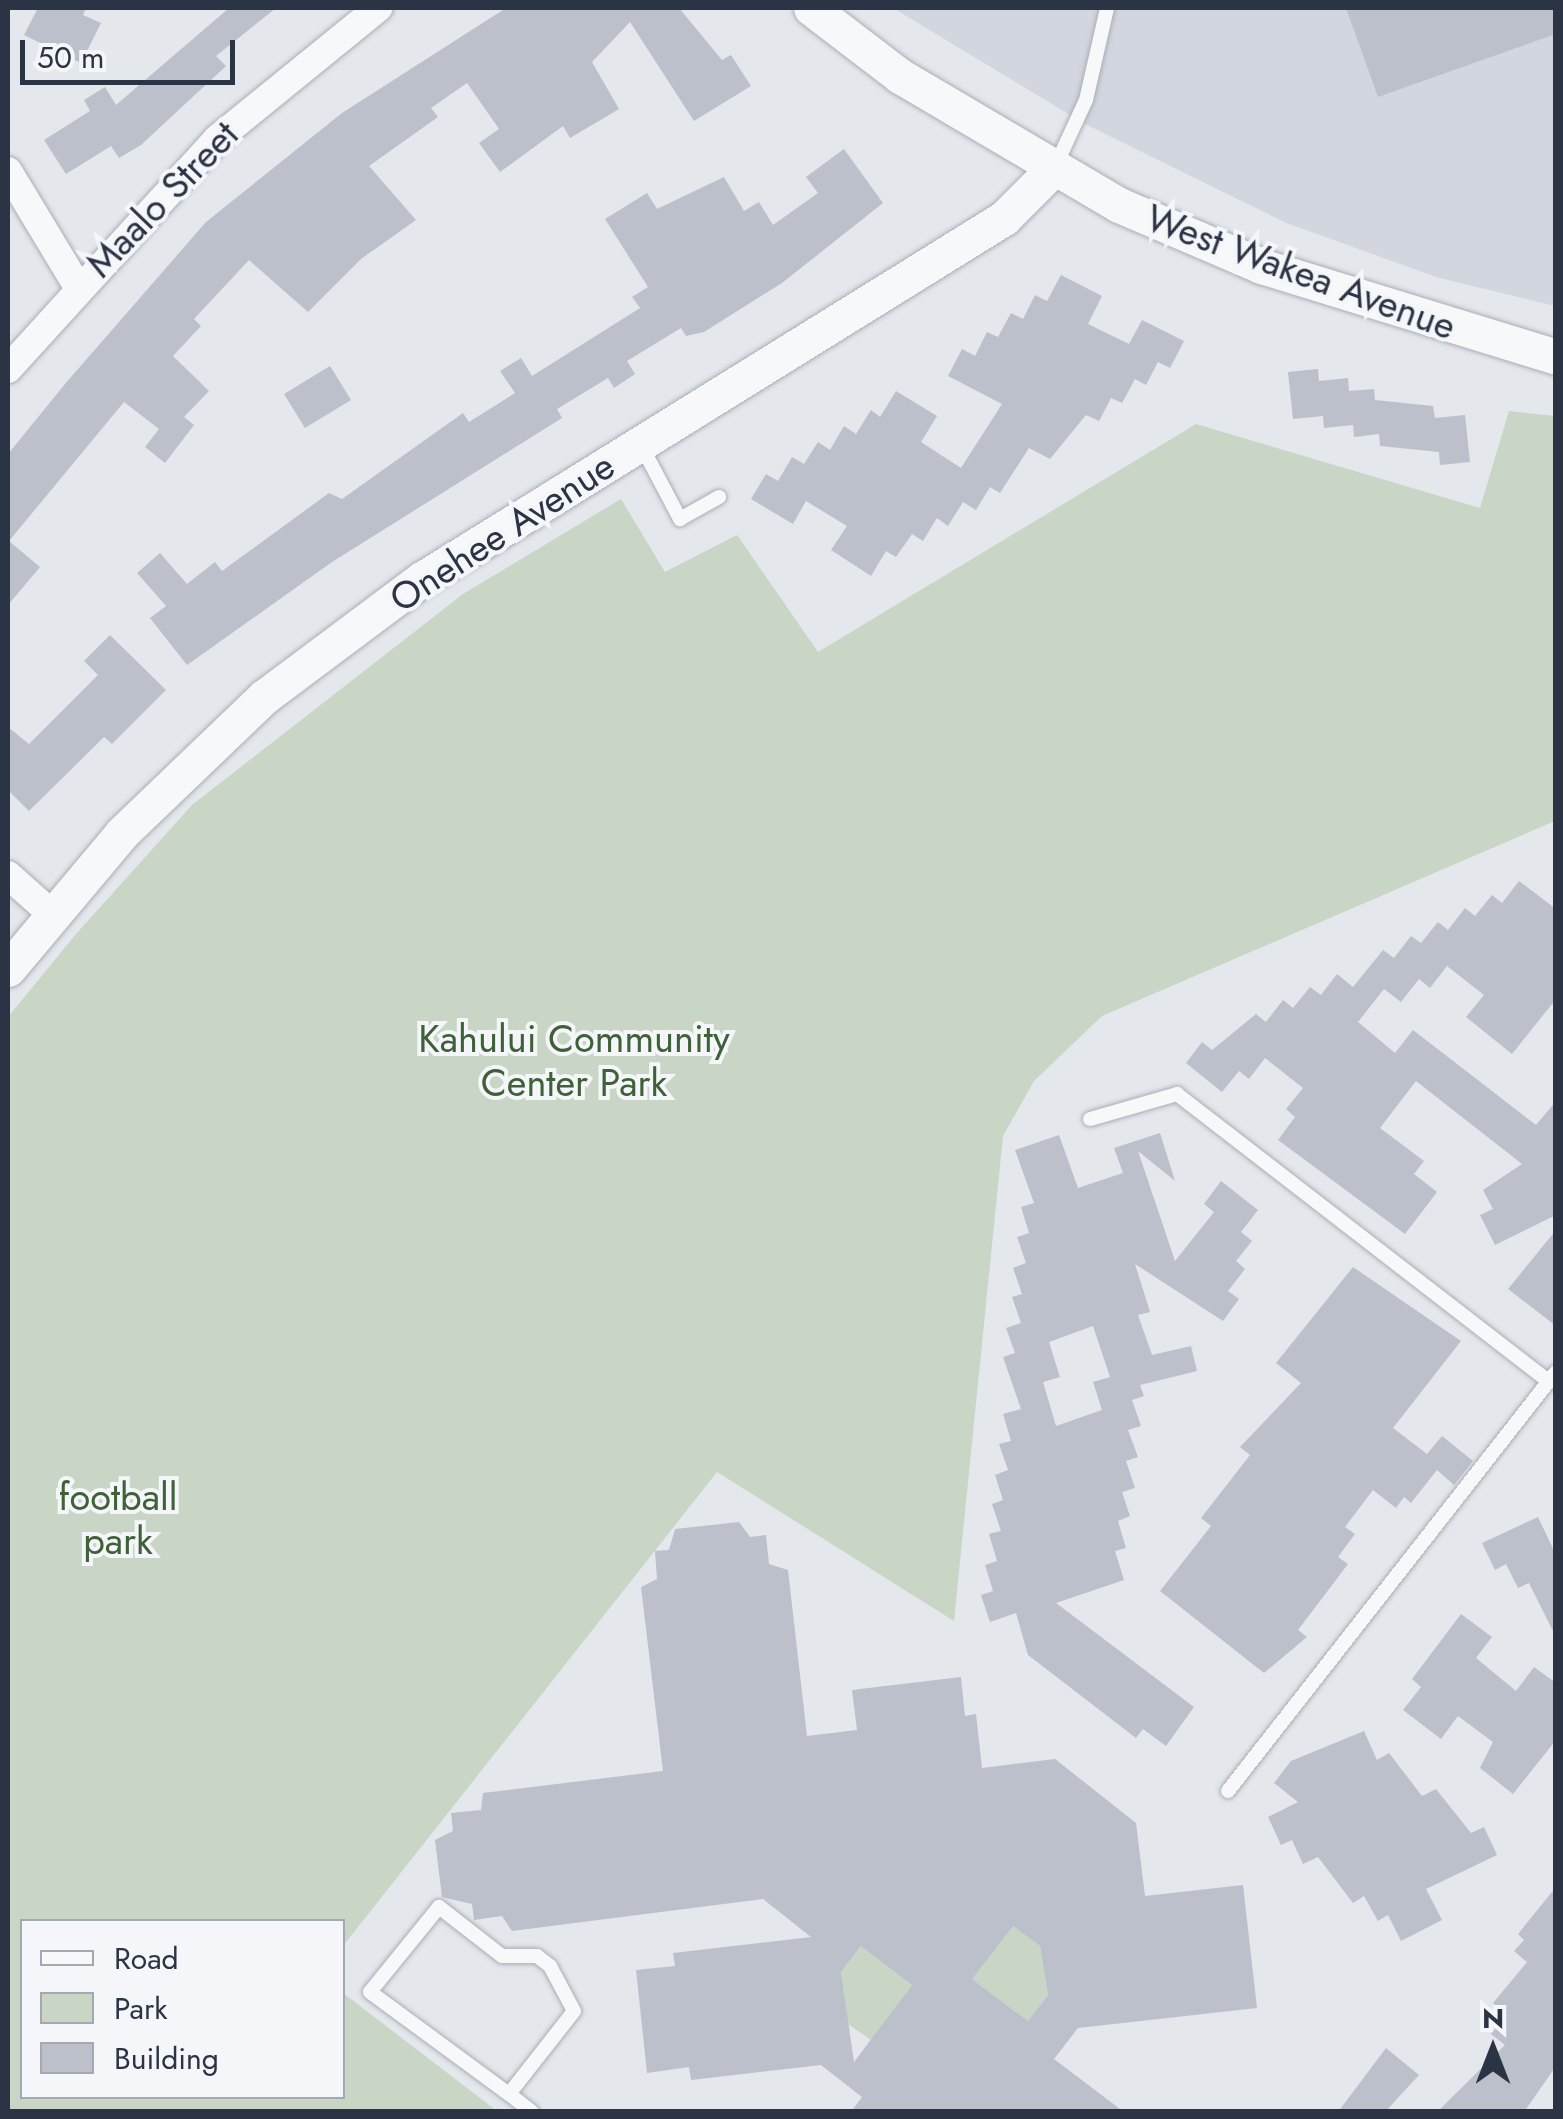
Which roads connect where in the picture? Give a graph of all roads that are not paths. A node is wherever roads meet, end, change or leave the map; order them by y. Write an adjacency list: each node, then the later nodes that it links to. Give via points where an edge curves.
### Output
1 (378, 8): 6 (street, Maalo Street, via 265,94)
2 (811, 8): 4 (street, West Wakea Avenue, via 900,76)
3 (1107, 8): 4 (lane, via 1086,100)
4 (1056, 167): 7 (street, West Wakea Avenue, via 1118,205 1243,258 1404,315); 9 (street, Onehee Avenue, via 1004,218)
5 (8, 171): 6 (street)
6 (78, 287): 8 (street, Maalo Street)
7 (1556, 357)
8 (8, 369)
9 (640, 444): 10 (lane, via 680,519); 12 (street, Onehee Avenue, via 422,578 264,697 122,832)
10 (719, 497)
11 (8, 875): 12 (street)
12 (52, 914): 13 (street, Onehee Avenue)
13 (8, 969)
14 (1090, 1119): 15 (lane, via 1176,1094)
15 (1552, 1376): 16 (lane)
16 (1228, 1791)
17 (508, 2094): 17 (lane, via 574,2011 550,1966 537,1956 502,1956 438,1907 370,1992); 18 (lane)
18 (532, 2112)

